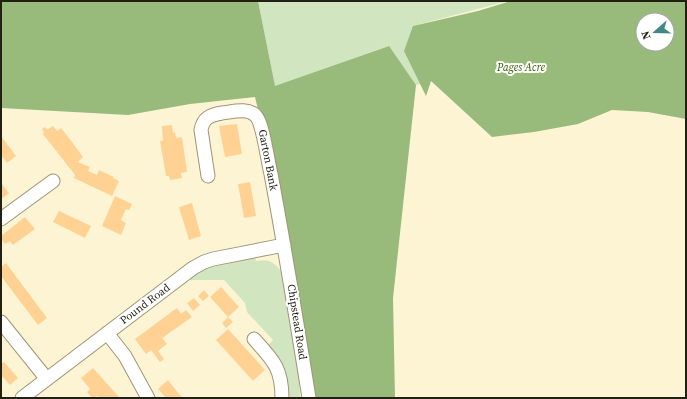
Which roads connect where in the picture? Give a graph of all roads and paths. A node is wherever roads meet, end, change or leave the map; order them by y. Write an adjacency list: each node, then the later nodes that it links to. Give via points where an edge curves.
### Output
1 (208, 176): 4 (street, Garton Bank, via 201,130 206,118 240,110 256,114)
2 (53, 181): 3 (street)
3 (1, 219)
4 (284, 245): 6 (street, Pound Road, via 204,262); 12 (street, Chipstead Road)
5 (1, 322): 8 (street)
6 (107, 332): 8 (street, Pound Road); 10 (street, via 125,356)
7 (254, 339): 11 (street, via 276,364)
8 (46, 378): 9 (street, Pound Road)
9 (22, 398)
10 (148, 398)
11 (282, 398)
12 (310, 398)

